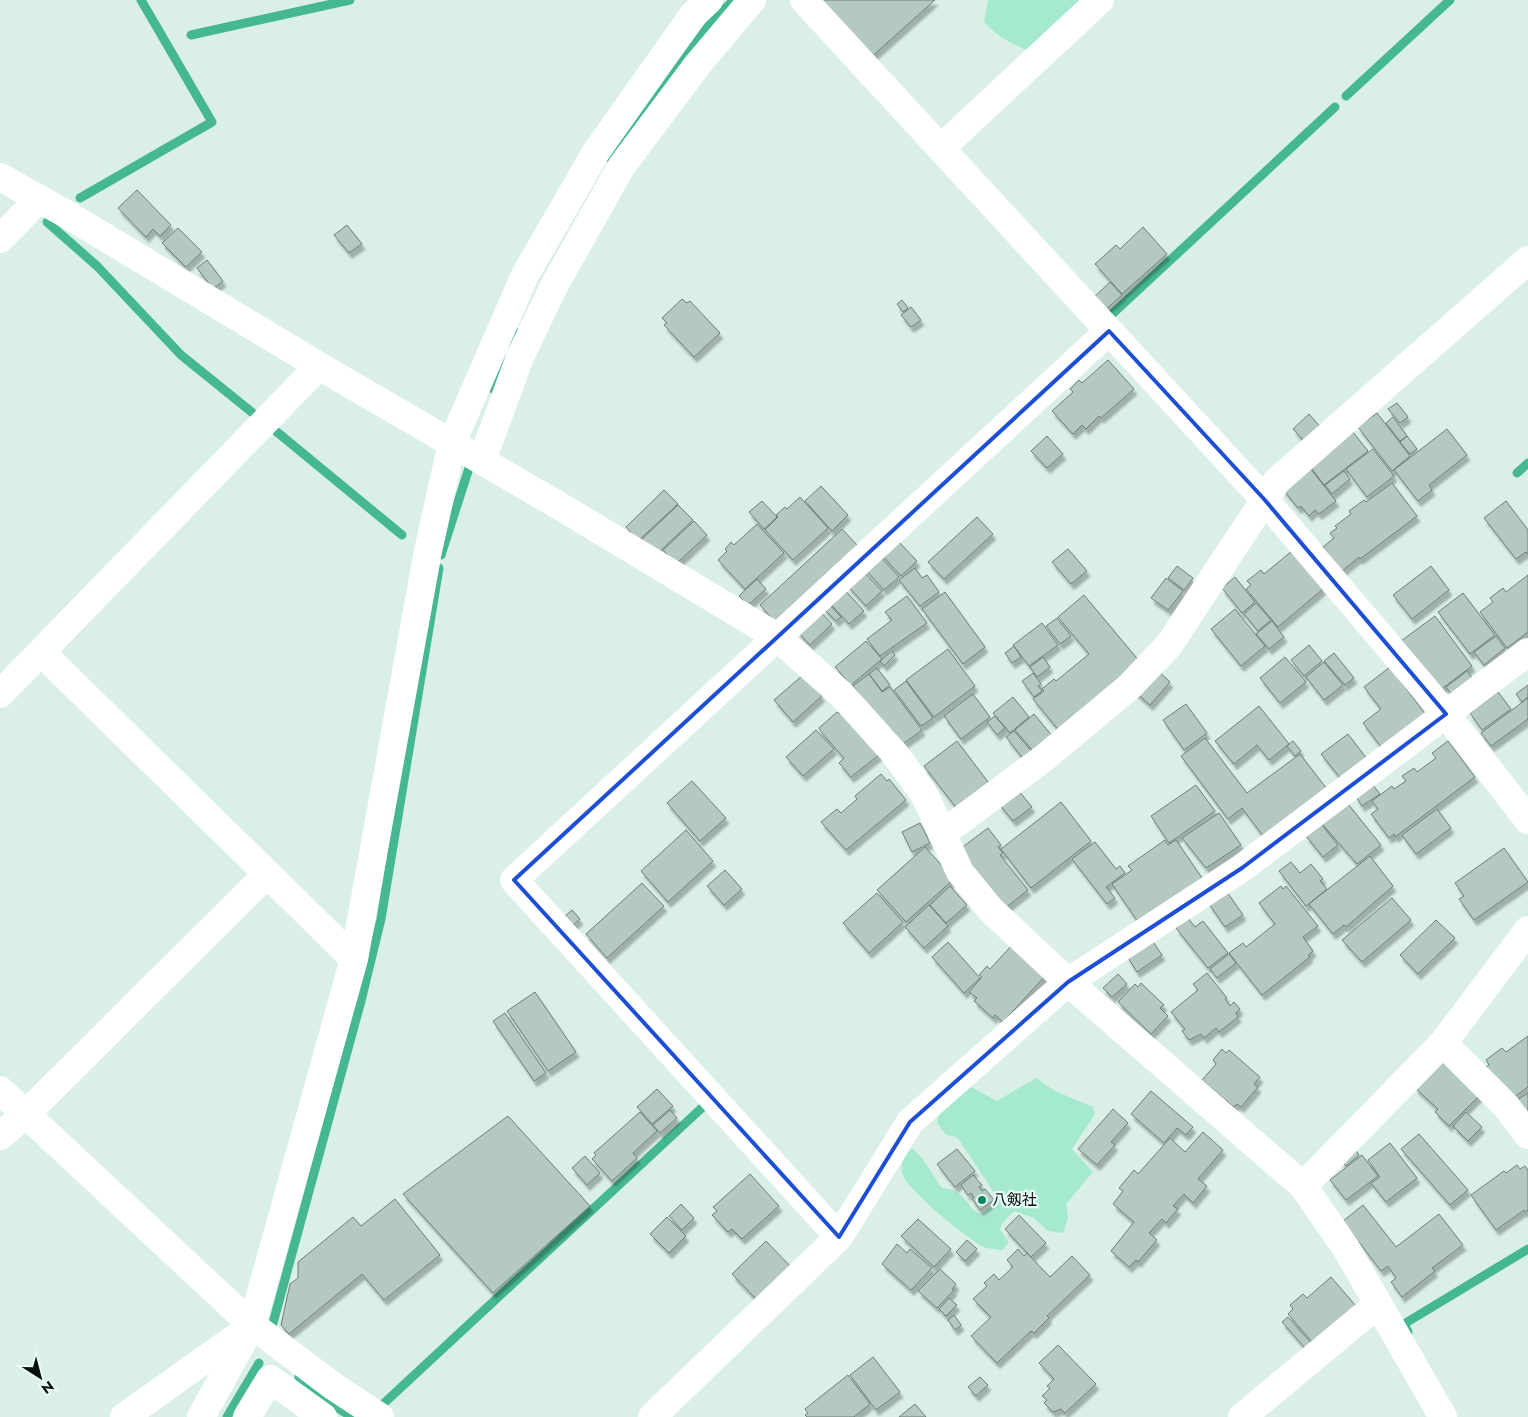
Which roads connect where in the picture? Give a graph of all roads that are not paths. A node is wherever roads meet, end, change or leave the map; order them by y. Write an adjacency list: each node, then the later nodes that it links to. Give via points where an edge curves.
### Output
1 (709, 0): 12 (street, via 693,15 596,152 525,275)
2 (752, 0): 13 (street, via 698,64 621,167 554,286 520,358)
3 (804, 0): 5 (street)
4 (1100, 0): 5 (street)
5 (941, 148): 10 (street)
6 (0, 177): 7 (street)
7 (38, 200): 8 (street); 11 (street)
8 (0, 239)
9 (1528, 260): 14 (street, via 1277,481)
10 (1109, 331): 14 (street); 15 (street)
11 (319, 366): 12 (street); 16 (street)
12 (452, 443): 13 (street); 24 (street, via 428,551)
13 (482, 460): 15 (street)
14 (1264, 499): 19 (street); 21 (street, via 1169,645 1129,687 1044,758)
15 (777, 637): 21 (street, via 841,694 895,754 924,794); 32 (street, via 514,880)
16 (41, 652): 18 (street); 22 (street)
17 (1528, 652): 19 (street)
18 (0, 694)
19 (1446, 714): 20 (street); 25 (street, via 1242,868)
20 (1528, 820)
21 (942, 834): 25 (street, via 960,872 991,910)
22 (267, 874): 24 (street); 28 (street)
23 (1528, 930): 26 (street)
24 (354, 959): 34 (street)
25 (1068, 982): 31 (street); 32 (street, via 910,1122)
26 (1443, 1043): 30 (street, via 1506,1106); 31 (street)
27 (0, 1090): 28 (street)
28 (26, 1114): 29 (street); 34 (street)
29 (0, 1136)
30 (1528, 1136)
31 (1303, 1186): 33 (street, via 1346,1248)
32 (839, 1237): 40 (street)
33 (1378, 1304): 41 (street); 42 (street)
34 (252, 1325): 35 (street); 36 (street); 39 (street)
35 (124, 1417)
36 (201, 1417)
37 (247, 1417): 38 (street, via 270,1378)
38 (323, 1417)
39 (380, 1417)
40 (652, 1417)
41 (1242, 1417)
42 (1443, 1417)

